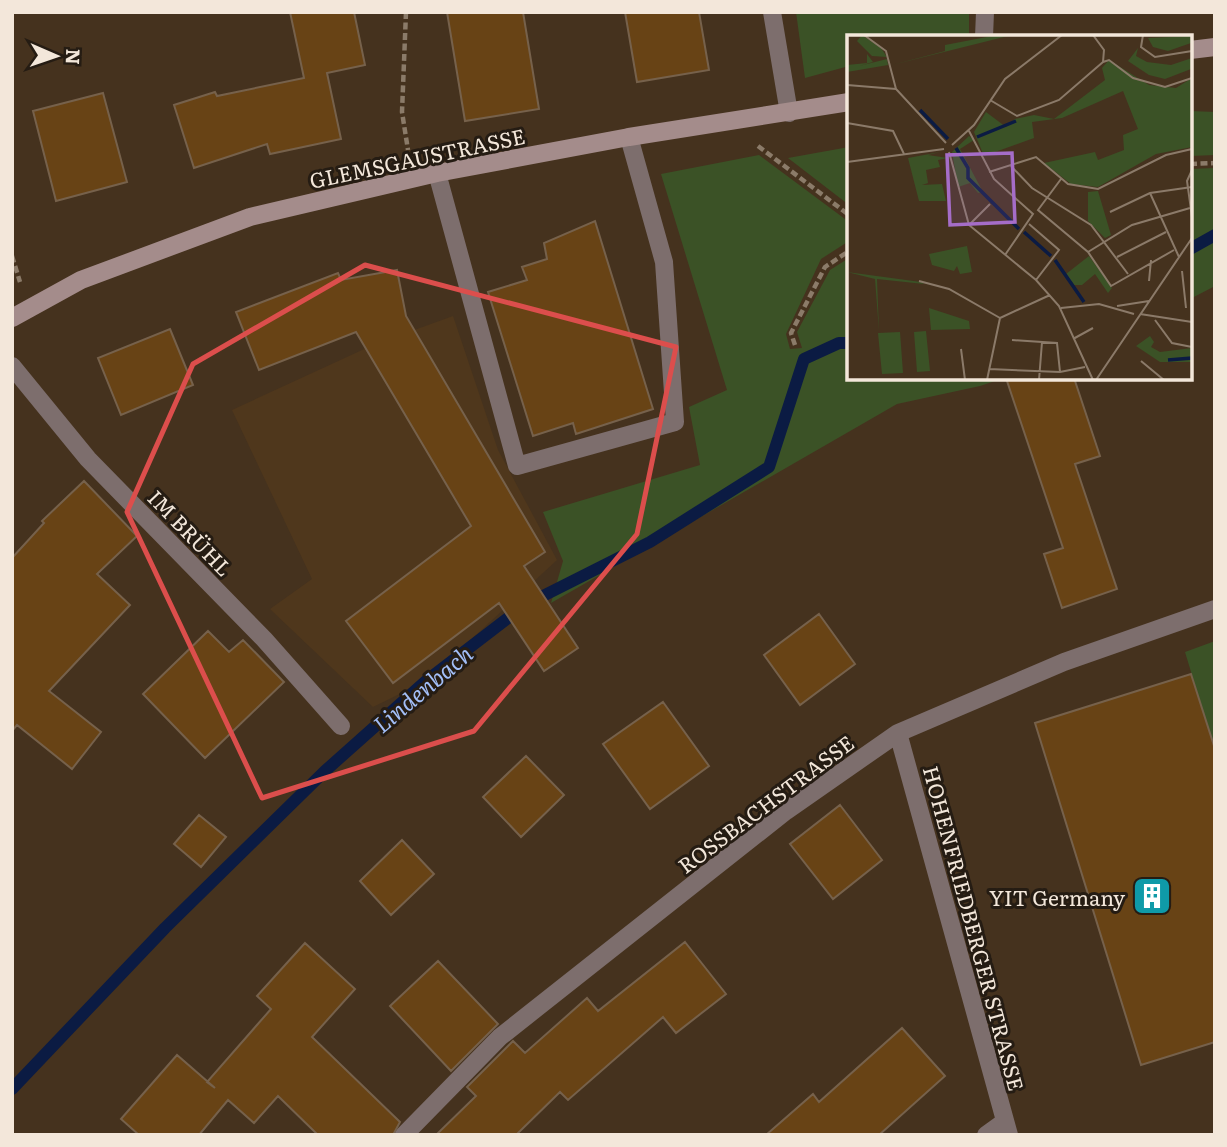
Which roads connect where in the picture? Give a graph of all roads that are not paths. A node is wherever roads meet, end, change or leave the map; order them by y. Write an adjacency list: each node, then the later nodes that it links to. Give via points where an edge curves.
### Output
1 (772, 12): 7 (street)
2 (985, 12): 3 (street)
3 (984, 35)
4 (1215, 47): 5 (main road)
5 (1192, 50)
6 (847, 102): 7 (main road, GLEMSGAUSTRASSE)
7 (789, 113): 8 (main road, GLEMSGAUSTRASSE)
8 (629, 137): 9 (main road, GLEMSGAUSTRASSE); 9 (street, via 664,262 675,422 517,466)
9 (437, 173): 10 (main road, GLEMSGAUSTRASSE, via 250,217 81,280)
10 (12, 318)
11 (12, 366): 13 (street, IM BRÜHL, via 88,459 264,639)
12 (1215, 609): 14 (street, ROSSBACHSTRASSE, via 1064,662)
13 (341, 726)
14 (898, 733): 15 (street, HOHENFRIEDBERGER STRASSE); 16 (street, ROSSBACHSTRASSE, via 786,811 500,1037)
15 (1006, 1129): 17 (street)
16 (404, 1135)
17 (986, 1135)

